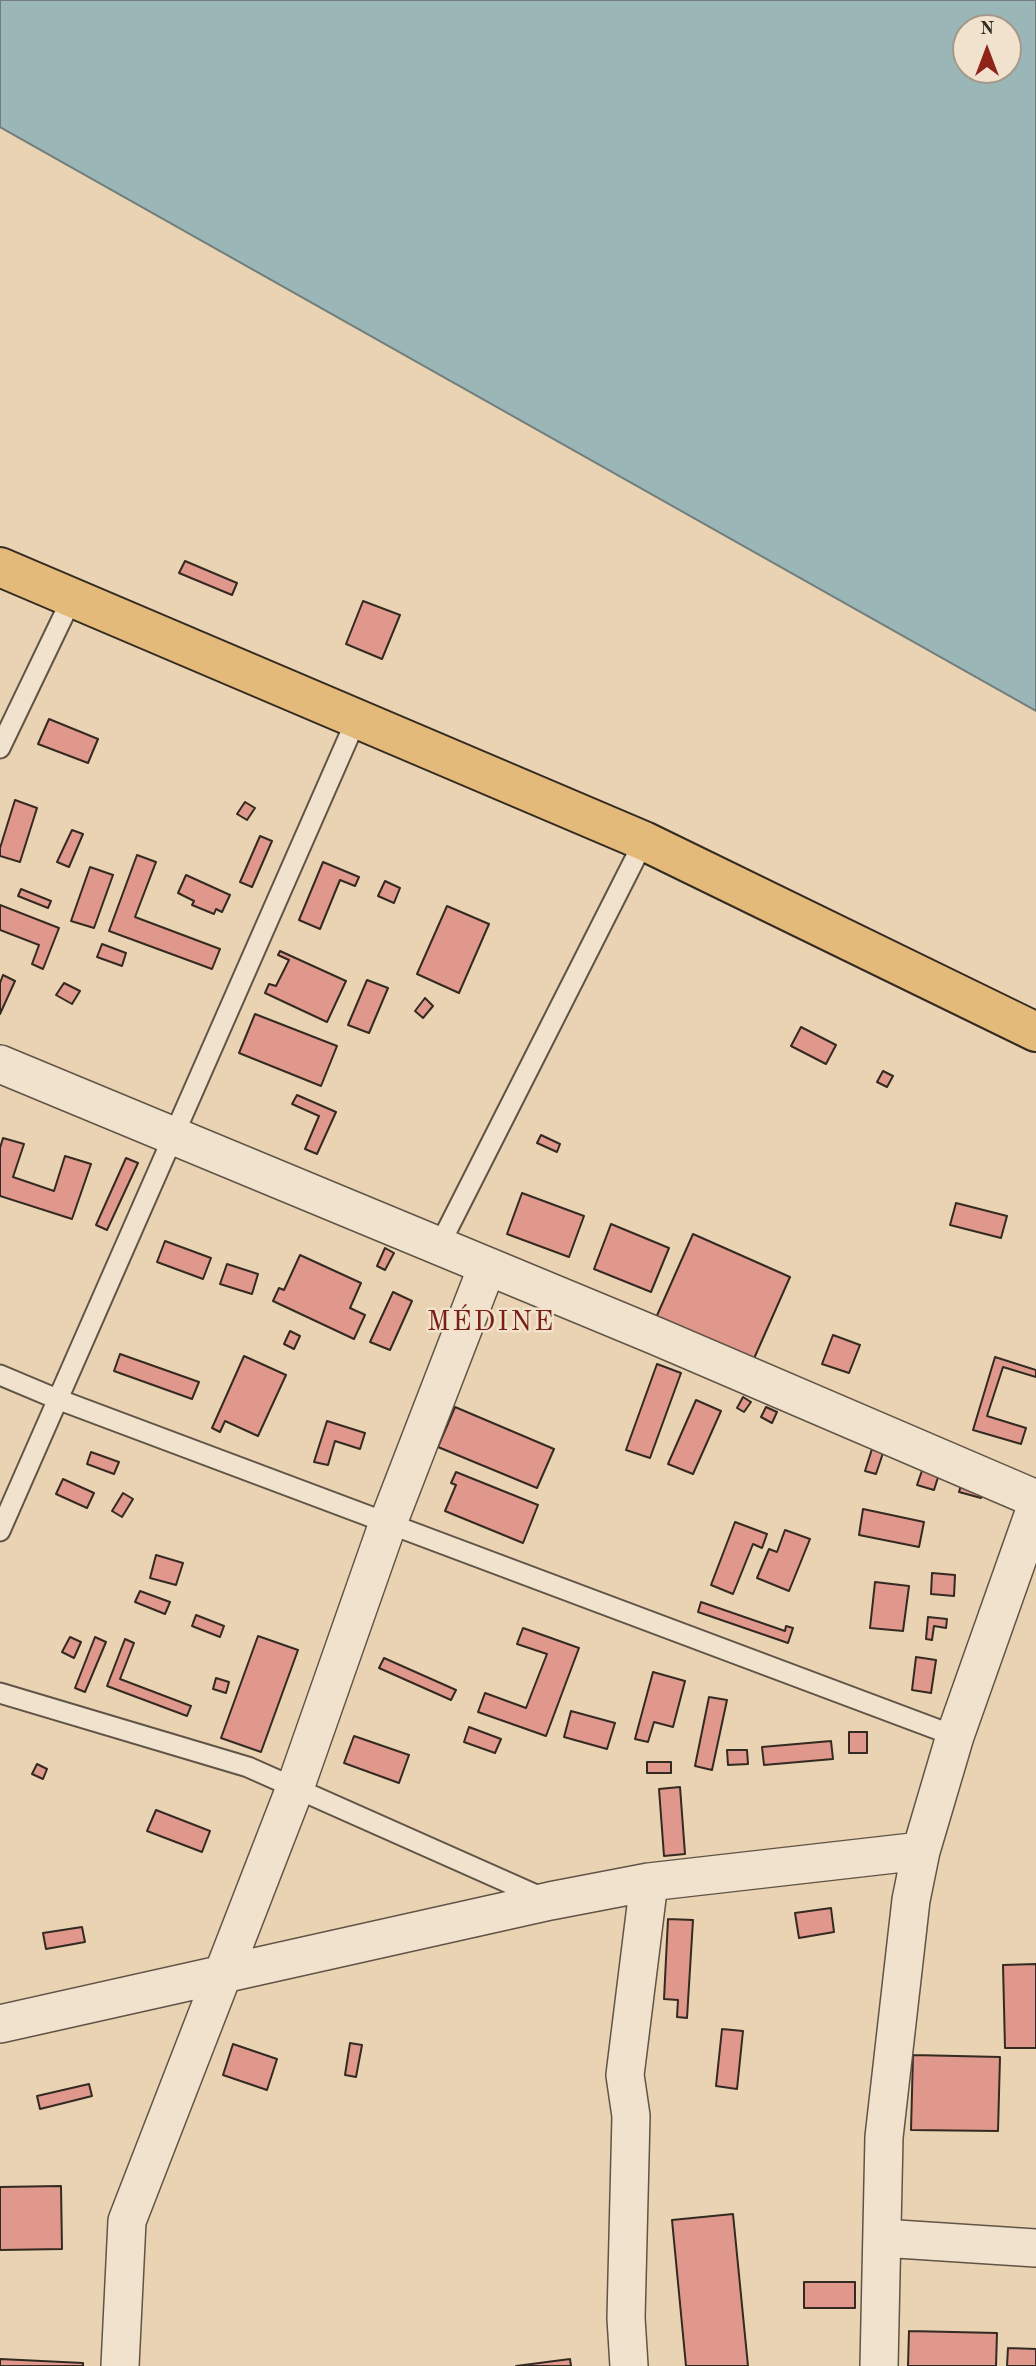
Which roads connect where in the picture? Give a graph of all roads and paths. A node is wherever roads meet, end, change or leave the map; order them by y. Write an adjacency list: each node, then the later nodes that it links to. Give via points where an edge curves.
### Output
1 (0, 567): 2 (highway)
2 (73, 596): 3 (highway); 4 (lane)
3 (357, 718): 5 (highway); 8 (lane)
4 (0, 748)
5 (644, 841): 6 (highway); 9 (lane)
6 (1036, 1032)
7 (0, 1065): 8 (street)
8 (174, 1136): 9 (street); 12 (lane)
9 (438, 1248): 10 (street)
10 (487, 1267): 13 (street); 15 (street)
11 (0, 1375): 12 (lane)
12 (57, 1399): 15 (lane); 16 (lane)
13 (1036, 1499)
14 (1036, 1507): 18 (street)
15 (388, 1523): 18 (lane); 19 (street)
16 (0, 1531)
17 (0, 1693): 19 (lane, via 248,1767)
18 (955, 1736): 20 (street)
19 (295, 1788): 22 (lane); 23 (street)
20 (921, 1851): 21 (street); 25 (street, via 911,1900 884,2137)
21 (649, 1882): 22 (street); 28 (street, via 625,2075 631,2116)
22 (550, 1901): 23 (street)
23 (224, 1974): 24 (street); 27 (street, via 127,2221)
24 (0, 2024)
25 (882, 2238): 26 (street); 29 (street)
26 (1036, 2248)
27 (120, 2366)
28 (629, 2366)
29 (879, 2366)

